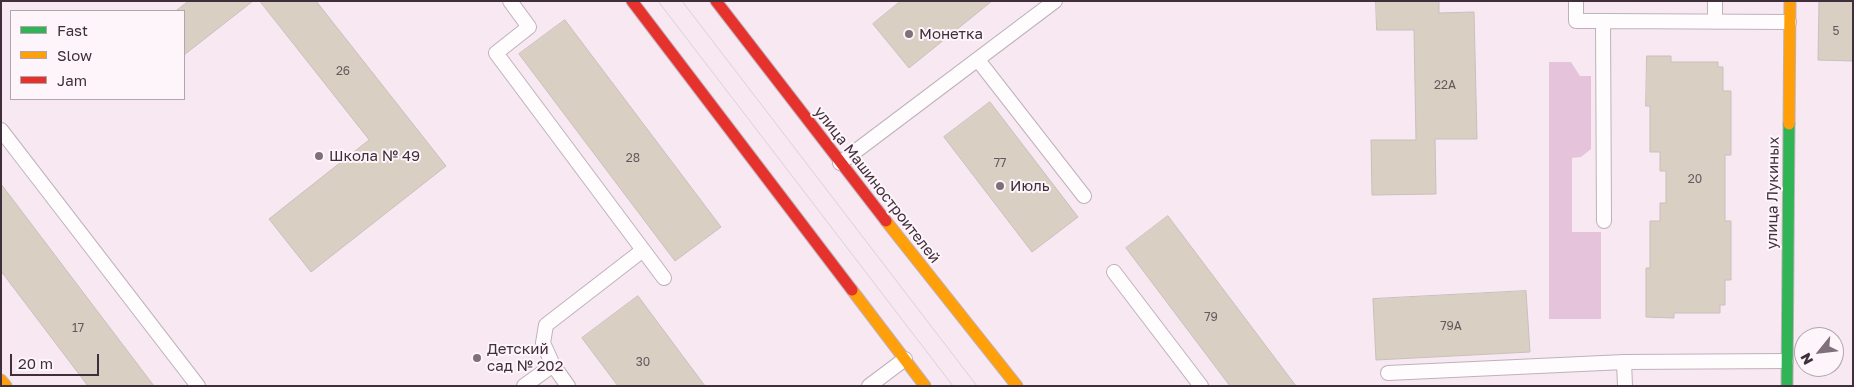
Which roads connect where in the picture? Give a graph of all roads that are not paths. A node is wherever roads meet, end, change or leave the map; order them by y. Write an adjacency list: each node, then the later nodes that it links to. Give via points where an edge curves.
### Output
1 (510, 1): 16 (lane, via 529,27 496,53)
2 (632, 1): 19 (main road)
3 (716, 1): 13 (main road, улица Машиностроителей)
4 (1055, 1): 11 (lane)
5 (1576, 1): 8 (lane, via 1576,21)
6 (1715, 1): 9 (lane)
7 (1790, 1): 10 (main road, улица Лукиных)
8 (1603, 21): 9 (lane); 15 (lane)
9 (1715, 22): 10 (lane)
10 (1789, 22): 20 (main road, улица Лукиных)
11 (978, 60): 13 (lane); 14 (lane)
12 (1, 130): 26 (lane)
13 (840, 163): 31 (main road, улица Машиностроителей)
14 (1084, 196)
15 (1604, 221)
16 (643, 250): 18 (lane); 22 (lane, via 546,325 543,343)
17 (1114, 272): 32 (lane)
18 (664, 278)
19 (905, 359): 29 (lane); 30 (main road)
20 (1786, 361): 21 (lane); 34 (main road, улица Лукиных)
21 (1624, 362): 23 (lane); 33 (lane)
22 (552, 365): 27 (lane); 28 (lane)
23 (1388, 373)
24 (1, 380): 25 (main road)
25 (6, 386)
26 (198, 386)
27 (524, 386)
28 (568, 386)
29 (869, 386)
30 (925, 386)
31 (1017, 386)
32 (1201, 386)
33 (1625, 386)
34 (1787, 386)

